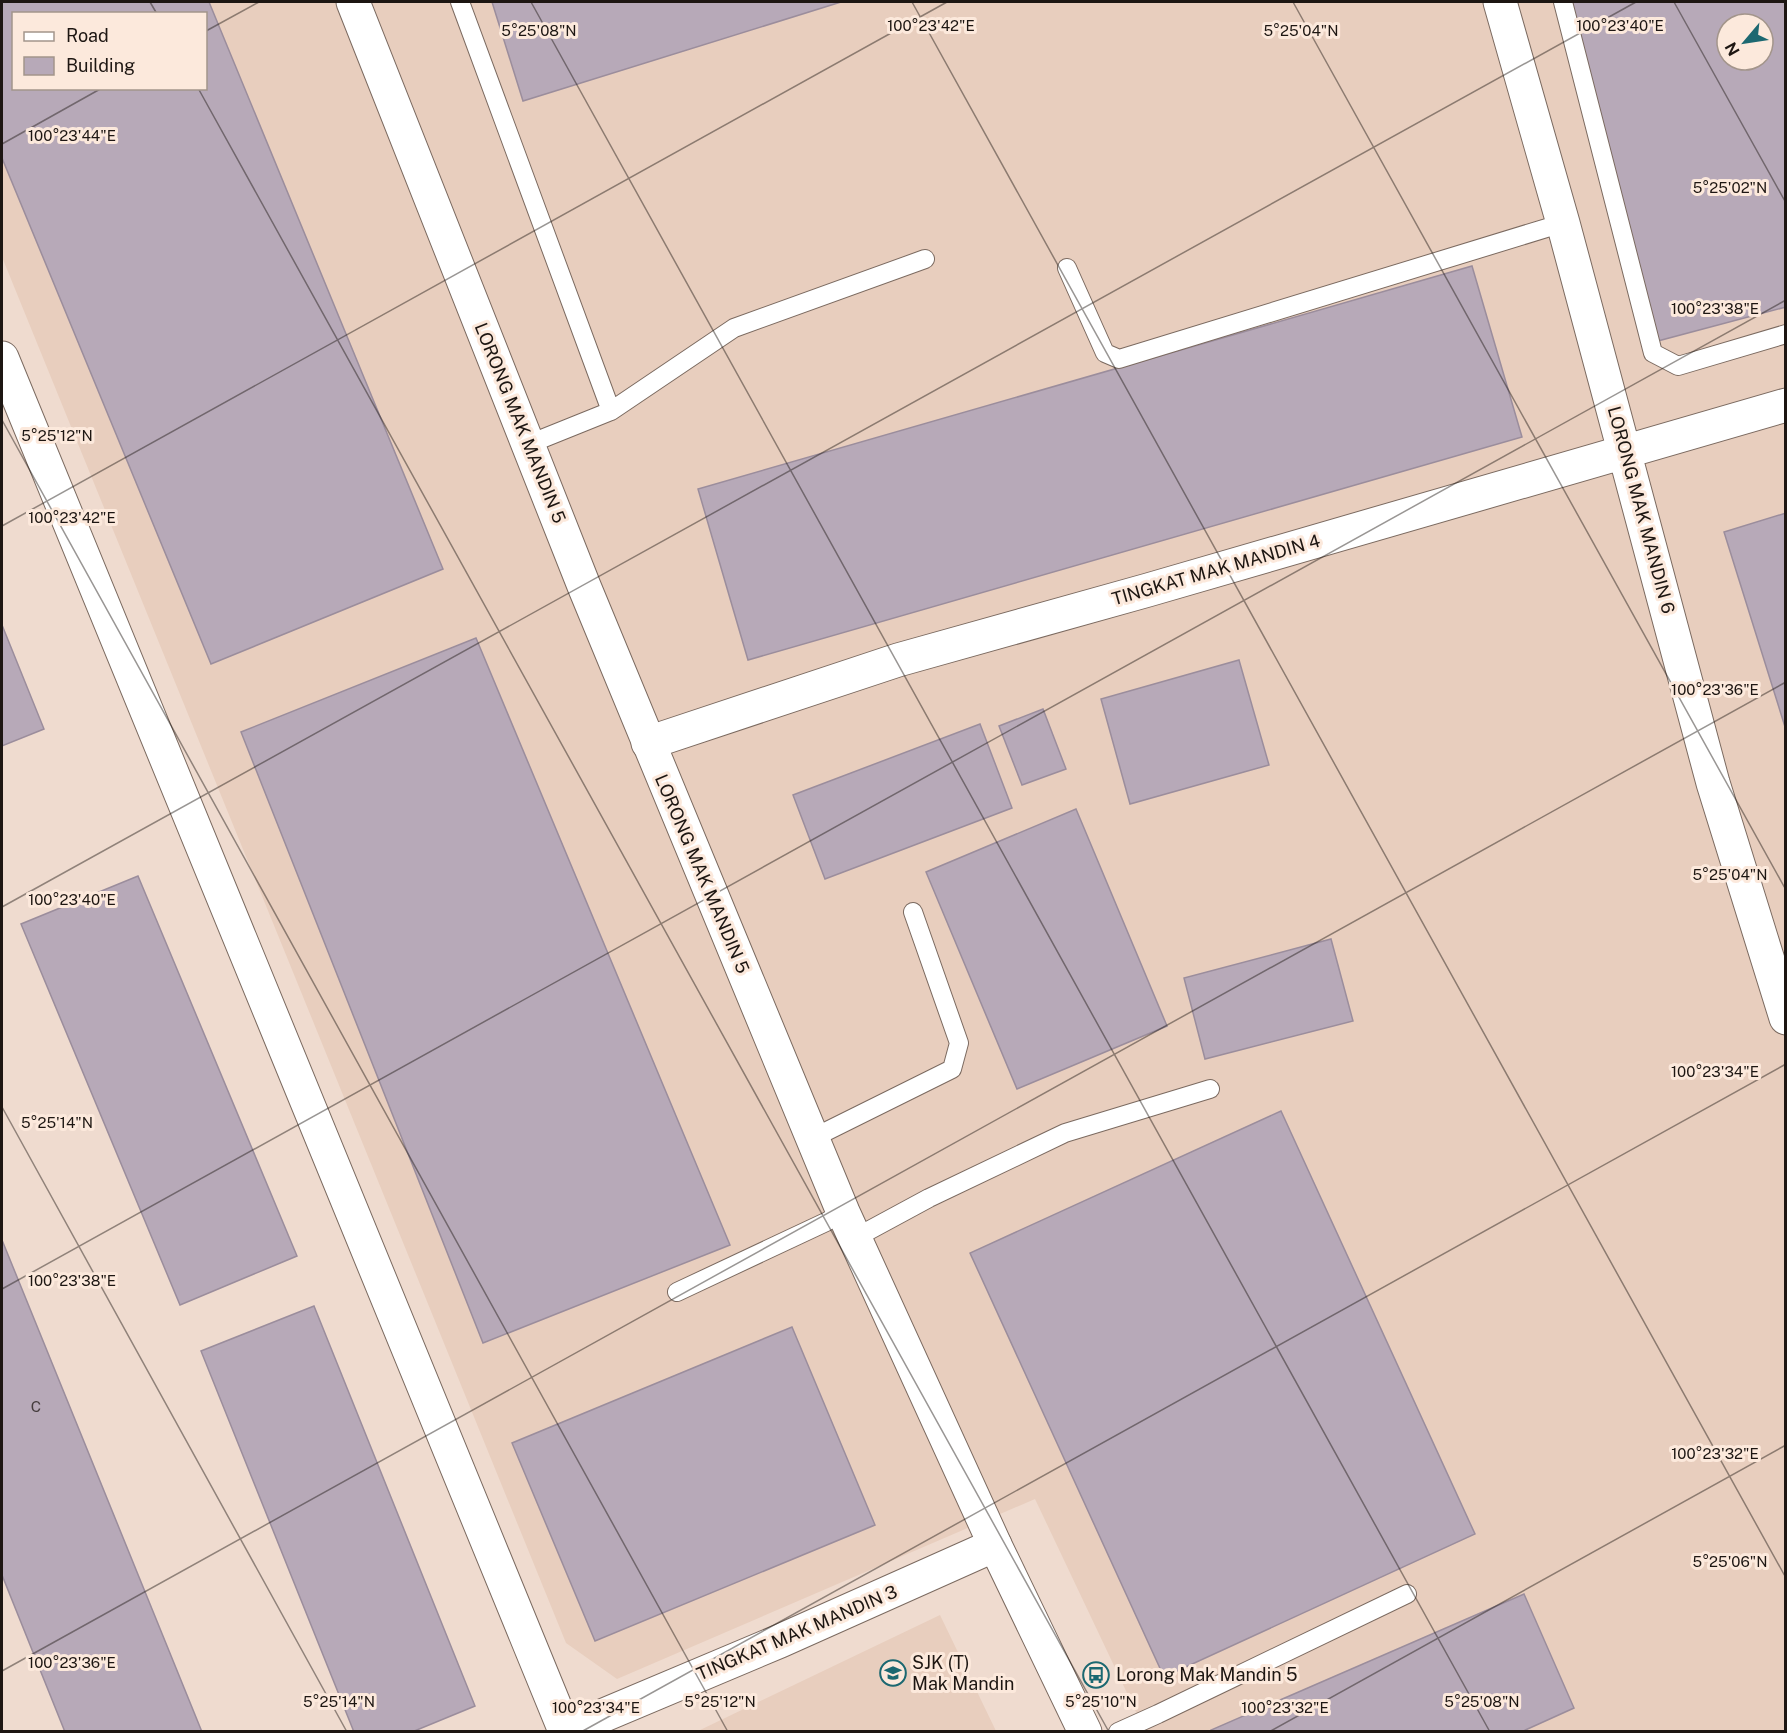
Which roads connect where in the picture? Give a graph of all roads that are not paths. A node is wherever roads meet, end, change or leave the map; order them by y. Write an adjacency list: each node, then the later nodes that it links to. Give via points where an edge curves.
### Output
1 (353, 2): 12 (street, LORONG MAK MANDIN 5)
2 (460, 2): 11 (lane)
3 (1500, 2): 5 (street, LORONG MAK MANDIN 6)
4 (1563, 2): 8 (lane, via 1653,353 1678,366)
5 (1563, 223): 7 (lane, via 1119,360 1105,352); 13 (street, LORONG MAK MANDIN 6)
6 (925, 259): 11 (lane, via 734,328)
7 (1067, 268)
8 (1785, 334)
9 (2, 358): 23 (street)
10 (1785, 405): 13 (street, TINGKAT MAK MANDIN 4)
11 (611, 411): 12 (lane)
12 (529, 444): 14 (street, LORONG MAK MANDIN 5)
13 (1625, 451): 14 (street, TINGKAT MAK MANDIN 4, via 898,660); 16 (street, LORONG MAK MANDIN 6, via 1713,783)
14 (648, 743): 18 (street, LORONG MAK MANDIN 5)
15 (913, 912): 18 (lane, via 959,1043 952,1069)
16 (1785, 1018)
17 (1210, 1089): 19 (lane, via 1065,1133 929,1198)
18 (813, 1138): 19 (street, LORONG MAK MANDIN 5)
19 (849, 1225): 20 (lane, via 826,1222); 21 (street, LORONG MAK MANDIN 5)
20 (677, 1292)
21 (995, 1545): 23 (street, TINGKAT MAK MANDIN 3); 24 (street, LORONG MAK MANDIN 5)
22 (1407, 1594): 25 (lane)
23 (564, 1731)
24 (1085, 1731)
25 (1118, 1731)

